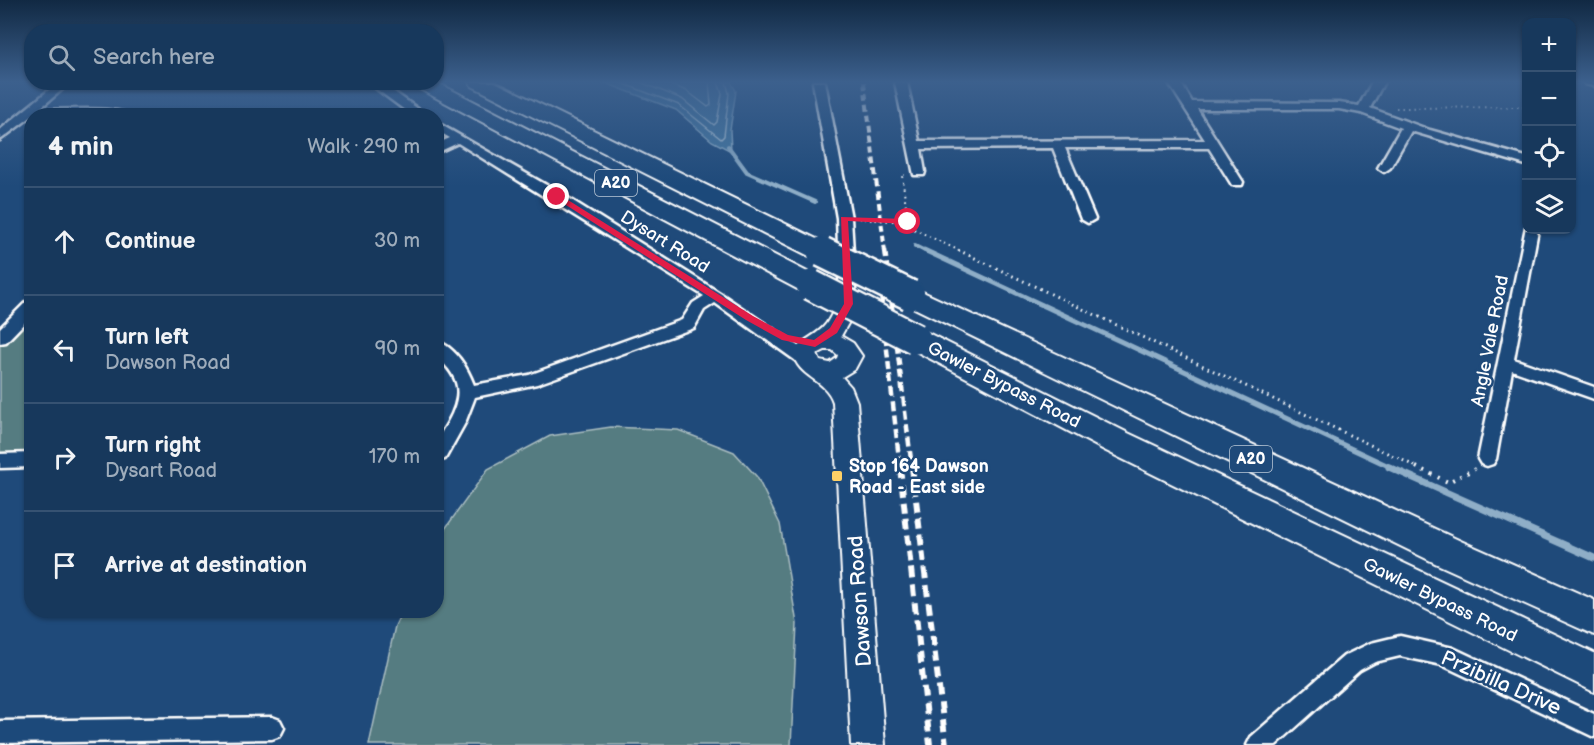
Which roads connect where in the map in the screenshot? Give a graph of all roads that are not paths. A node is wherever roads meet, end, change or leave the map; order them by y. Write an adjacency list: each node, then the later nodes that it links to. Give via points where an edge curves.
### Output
1 (23, 117): 10 (street)
2 (488, 117): 38 (highway, Gawler Bypass Road / A20, bridge, via 1117,442)
3 (549, 117): 37 (highway, Gawler Bypass Road / A20, bridge, via 909,295)
4 (825, 117): 23 (street, via 844,219)
5 (908, 117): 15 (street)
6 (1197, 117): 13 (street)
7 (1386, 117): 8 (street)
8 (1407, 127): 16 (street); 17 (street)
9 (444, 130): 11 (street, Dysart Road)
10 (0, 136)
11 (458, 139): 14 (street); 22 (street, Dysart Road)
12 (1057, 144): 13 (street); 15 (street); 20 (street)
13 (1211, 144): 19 (street)
14 (444, 145)
15 (913, 145): 18 (street)
16 (1522, 160)
17 (1384, 168)
18 (919, 172)
19 (1237, 182)
20 (1088, 219)
21 (1531, 234): 30 (street, Angle Vale Road)
22 (714, 296): 29 (street, Dysart Road, via 749,318); 31 (street, via 698,307 688,324 531,380)
23 (848, 304): 29 (street, via 851,319)
24 (24, 314): 26 (street)
25 (24, 324): 26 (street)
26 (14, 325): 27 (street)
27 (0, 338)
28 (444, 352): 31 (street, via 466,378)
29 (827, 355): 42 (street, Dawson Road, via 845,402)
30 (1506, 362): 32 (street); 34 (street, Angle Vale Road)
31 (467, 393): 33 (street, via 468,400)
32 (1594, 393)
33 (444, 443)
34 (1488, 459)
35 (0, 460): 36 (street)
36 (24, 460)
37 (1594, 618)
38 (1594, 673)
39 (1594, 726): 43 (street, Przibilla Drive, via 1445,655 1400,646 1371,653 1352,663)
40 (272, 728): 41 (street)
41 (0, 732)
42 (868, 745)
43 (1259, 745)

